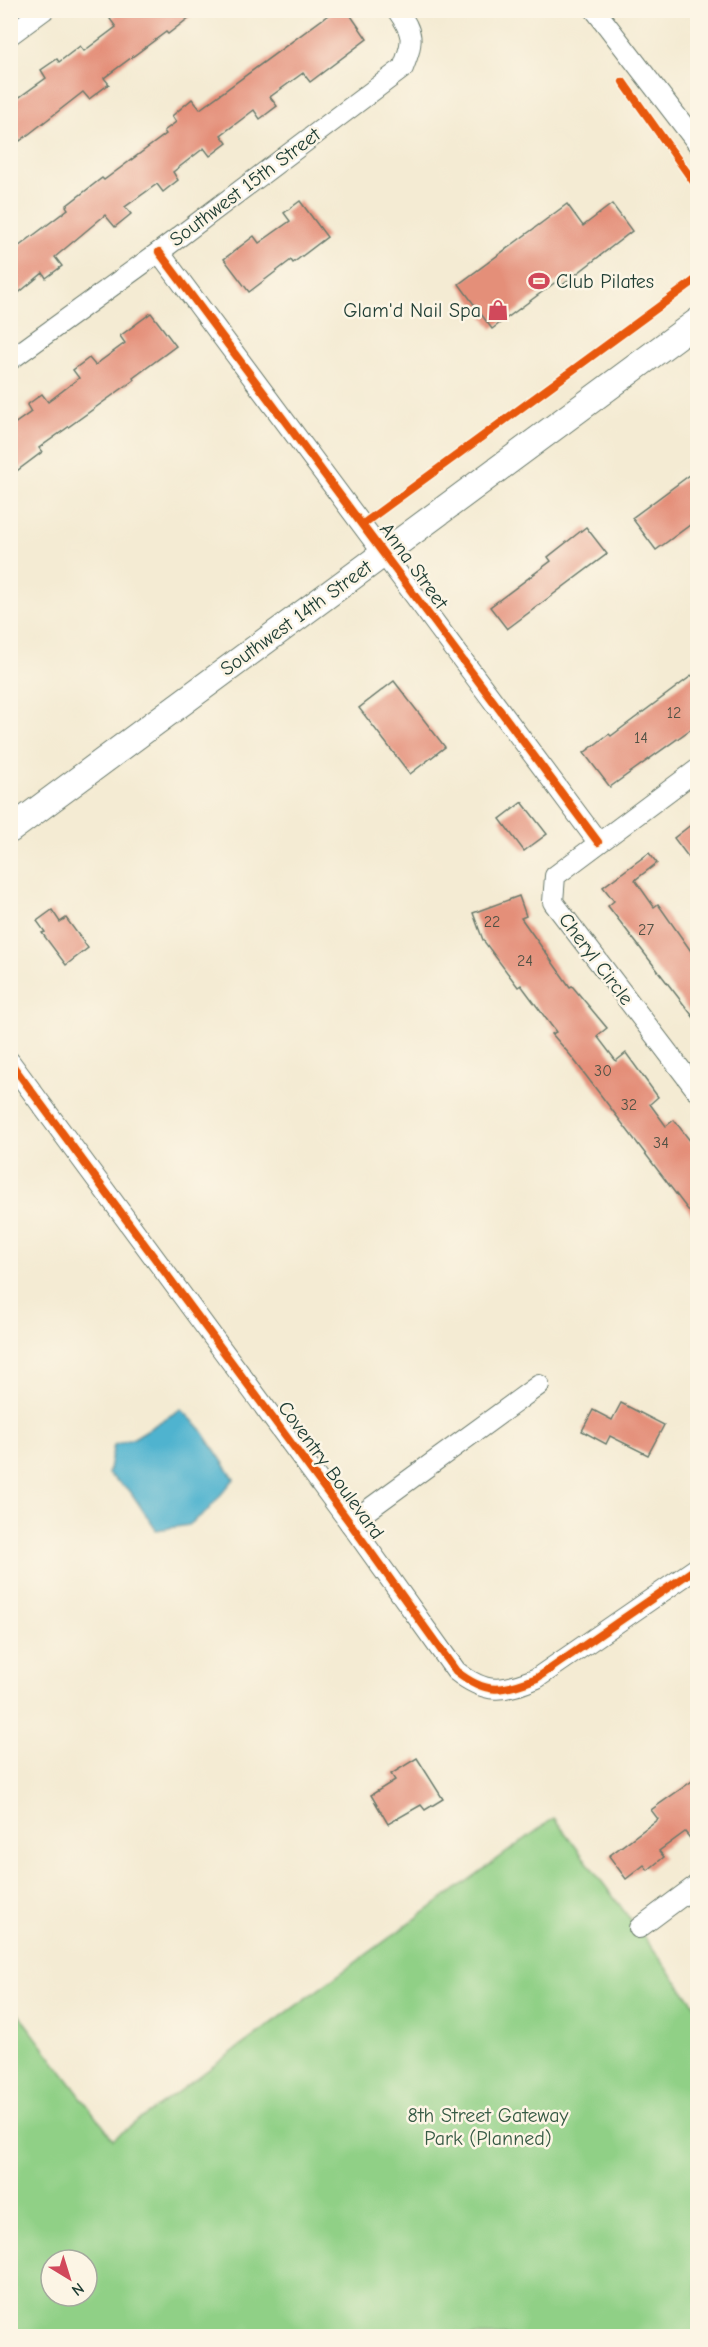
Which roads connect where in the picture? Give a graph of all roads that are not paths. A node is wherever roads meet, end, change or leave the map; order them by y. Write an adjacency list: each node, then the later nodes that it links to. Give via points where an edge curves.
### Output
1 (44, 10): 4 (street)
2 (397, 10): 6 (street, Southwest 15th Street, via 410,28 411,48 403,68)
3 (595, 10): 5 (street)
4 (10, 35)
5 (698, 144)
6 (159, 252): 8 (street, Southwest 15th Street); 9 (street, Anna Street)
7 (698, 321): 9 (main road, Southwest 14th Street)
8 (10, 360)
9 (384, 552): 11 (main road, Southwest 14th Street); 12 (street, Anna Street)
10 (698, 769): 12 (street, Cheryl Circle)
11 (10, 830)
12 (598, 842): 14 (street, Cheryl Circle, via 555,876 553,902)
13 (10, 1062): 16 (street, Coventry Boulevard)
14 (698, 1092)
15 (539, 1385): 16 (street)
16 (350, 1523): 17 (street, Coventry Boulevard, via 456,1671 472,1684 490,1688 511,1689 537,1678)
17 (698, 1567)
18 (698, 1884): 19 (street)
19 (639, 1928)

